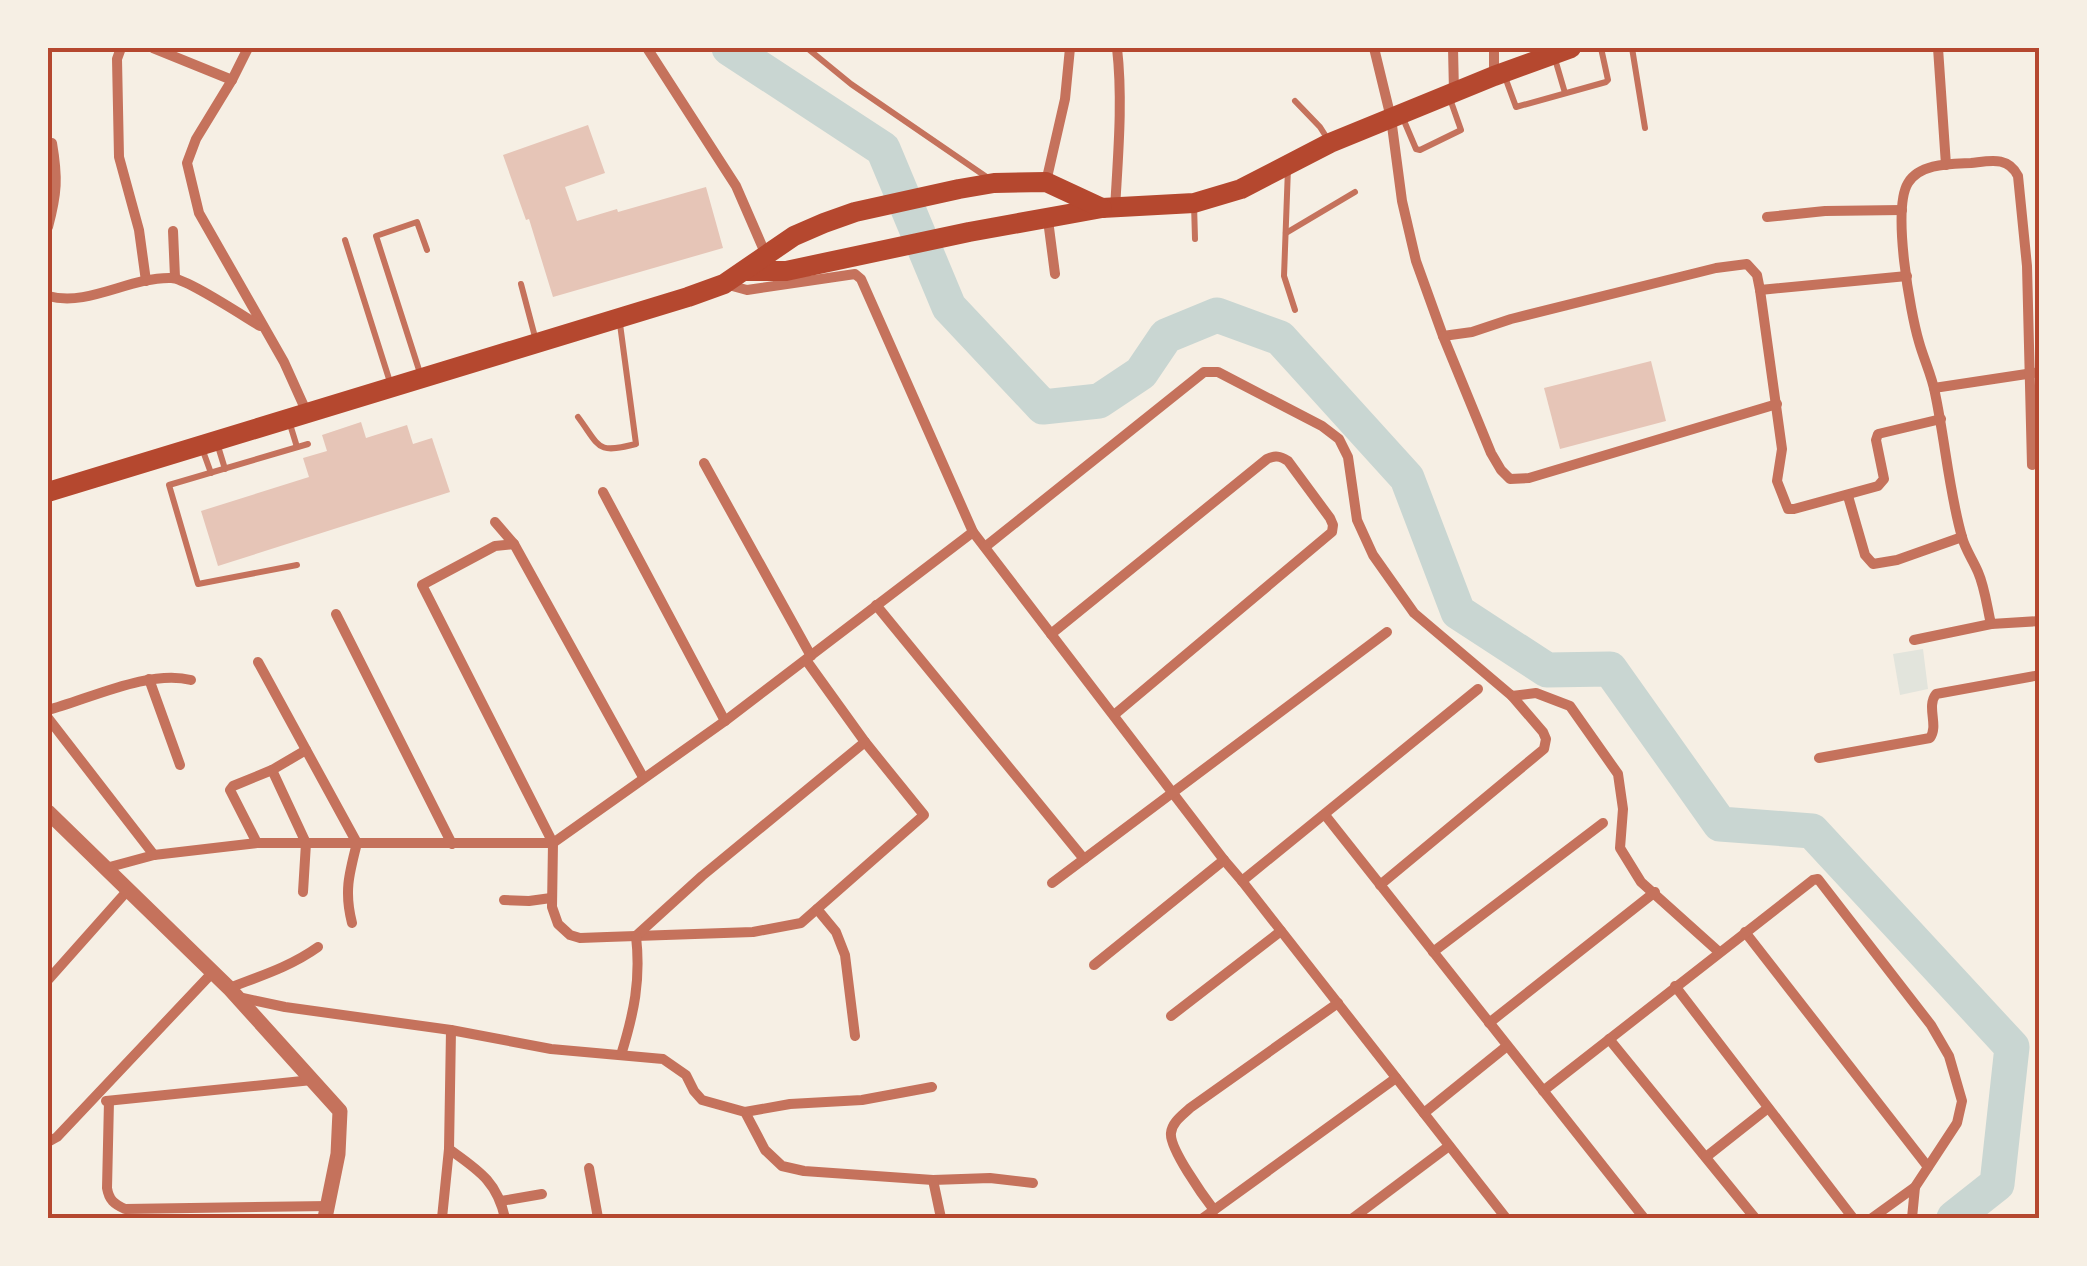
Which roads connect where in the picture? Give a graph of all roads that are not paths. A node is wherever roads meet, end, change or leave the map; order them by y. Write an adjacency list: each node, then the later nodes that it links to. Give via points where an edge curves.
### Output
1 (120, 48): 47 (street, via 119,158)
2 (152, 48): 16 (street)
3 (248, 48): 16 (street)
4 (647, 48): 41 (street, via 736,186)
5 (807, 48): 26 (lane)
6 (1070, 48): 27 (street)
7 (1118, 48): 31 (street, via 1119,140)
8 (1374, 48): 20 (street)
9 (1454, 48): 17 (street)
10 (1494, 48): 15 (street)
11 (1601, 48): 18 (lane, via 1608,82)
12 (1632, 48): 21 (lane)
13 (1938, 48): 25 (street)
14 (1565, 49): 15 (main road); 18 (lane)
15 (1499, 74): 17 (main road); 18 (lane, via 1515,107)
16 (232, 80): 54 (street, via 188,163 198,213)
17 (1451, 94): 20 (main road); 20 (lane, via 1461,130 1420,150)
18 (1564, 94)
19 (1295, 101): 23 (lane)
20 (1396, 116): 23 (main road); 55 (street, via 1402,201)
21 (1645, 128)
22 (52, 143): 29 (street, via 58,174)
23 (1330, 143): 24 (main road)
24 (1288, 165): 30 (main road); 37 (lane)
25 (1946, 165): 32 (street, via 1911,178); 42 (street, via 2013,166)
26 (994, 182): 27 (main road); 41 (main road, via 855,212 794,236)
27 (1046, 182): 31 (main road)
28 (1354, 192): 37 (lane)
29 (51, 197): 35 (street)
30 (1194, 203): 31 (main road); 38 (lane)
31 (1108, 209): 34 (main road)
32 (1902, 210): 33 (street); 45 (street)
33 (1767, 216)
34 (1048, 220): 43 (main road, via 786,270); 44 (street)
35 (48, 227)
36 (172, 230): 46 (street)
37 (1285, 234): 52 (lane, via 1284,276)
38 (1196, 238)
39 (345, 240): 59 (lane)
40 (427, 250): 58 (lane, via 417,222 376,236)
41 (766, 256): 43 (main road)
42 (2034, 266): 57 (street)
43 (744, 272): 49 (main road)
44 (1055, 274)
45 (1907, 276): 50 (street); 60 (street)
46 (175, 277): 47 (street); 54 (street)
47 (146, 281): 51 (street, via 66,301)
48 (521, 284): 56 (lane)
49 (724, 284): 53 (main road); 76 (street, via 748,290 855,274 861,279)
50 (1760, 290): 55 (street, via 1754,269 1742,264); 61 (street)
51 (48, 296)
52 (1295, 310)
53 (619, 318): 56 (main road); 63 (lane, via 636,444 599,446)
54 (264, 328): 62 (street, via 284,362)
55 (1443, 336): 61 (street, via 1491,452 1510,479)
56 (536, 344): 58 (main road)
57 (2035, 373): 60 (street); 69 (street)
58 (422, 379): 59 (main road)
59 (392, 388): 62 (main road)
60 (1934, 388): 64 (street)
61 (1777, 404): 74 (street, via 1777,480 1788,509)
62 (298, 417): 65 (main road); 67 (lane)
63 (578, 417)
64 (1940, 419): 74 (street, via 1878,434 1882,484); 77 (street)
65 (209, 444): 70 (lane); 71 (lane); 72 (main road)
66 (308, 444): 67 (lane)
67 (297, 447): 70 (lane)
68 (704, 463): 88 (street)
69 (2032, 465)
70 (225, 469): 71 (lane)
71 (211, 473): 80 (lane, via 169,485 198,584)
72 (48, 492)
73 (603, 492): 98 (street)
74 (1848, 496): 77 (street, via 1864,555 1873,564)
75 (495, 522): 78 (street)
76 (973, 532): 79 (street); 81 (street)
77 (1962, 537): 84 (street)
78 (514, 544): 104 (street); 111 (street, via 495,546 422,585)
79 (985, 547): 86 (street); 94 (street, via 1204,372 1218,372 1339,439 1372,556 1414,613)
80 (297, 564)
81 (876, 605): 88 (street); 115 (street)
82 (336, 614): 113 (street)
83 (2040, 621): 84 (street)
84 (1991, 624): 87 (street)
85 (1388, 632): 105 (street)
86 (1051, 634): 96 (street); 96 (street, via 1267,459 1288,461 1330,518 1332,532)
87 (1914, 640)
88 (808, 658): 98 (street); 99 (street)
89 (258, 662): 100 (street)
90 (2040, 676): 101 (street, via 1936,694 1930,738)
91 (149, 679): 92 (street); 95 (street); 102 (street)
92 (191, 680)
93 (1478, 689): 107 (street)
94 (1512, 696): 120 (street, via 1543,732 1544,749); 123 (street, via 1536,693 1570,706 1618,774 1620,848 1641,882)
95 (48, 710)
96 (1114, 715): 105 (street)
97 (48, 718): 114 (street)
98 (726, 721): 104 (street)
99 (866, 742): 126 (street, via 924,815); 130 (street)
100 (306, 750): 103 (street); 112 (street)
101 (1819, 758)
102 (180, 765)
103 (272, 770): 109 (street, via 230,790); 110 (street)
104 (643, 778): 111 (street)
105 (1173, 792): 115 (street); 116 (street)
106 (48, 812): 117 (street)
107 (1325, 816): 118 (street); 120 (street)
108 (1603, 824): 132 (street)
109 (258, 843): 110 (street); 114 (street)
110 (306, 843): 112 (street); 122 (street)
111 (553, 843): 113 (street); 124 (street)
112 (357, 844): 113 (street); 127 (street, via 347,880)
113 (452, 844)
114 (154, 855): 117 (street)
115 (1084, 859): 119 (street)
116 (1224, 860): 118 (street); 134 (street)
117 (106, 868): 121 (street)
118 (1242, 880): 128 (street)
119 (1052, 883)
120 (1380, 886): 132 (street)
121 (128, 890): 135 (street); 136 (street)
122 (304, 892)
123 (1656, 892): 133 (street); 141 (street)
124 (551, 898): 125 (street); 130 (street, via 558,924 570,935)
125 (504, 900)
126 (817, 909): 130 (street, via 801,923 753,932); 143 (street, via 845,955)
127 (352, 923)
128 (1281, 931): 139 (street); 140 (street)
129 (1746, 932): 133 (street); 160 (street); 160 (street, via 1812,880 1822,882 1949,1056 1962,1101 1957,1123)
130 (636, 936): 146 (street, via 639,980)
131 (318, 947): 138 (street)
132 (1433, 952): 141 (street)
133 (1719, 952): 137 (street)
134 (1094, 965)
135 (214, 972): 138 (street); 152 (street)
136 (48, 980)
137 (1675, 986): 144 (street); 153 (street)
138 (233, 992): 142 (street, via 286,1007); 148 (street)
139 (1338, 1003): 147 (street); 167 (street, via 1175,1122 1172,1145)
140 (1171, 1016)
141 (1489, 1023): 145 (street)
142 (451, 1030): 146 (street, via 551,1050); 158 (street)
143 (855, 1036)
144 (1609, 1038): 150 (street); 159 (street)
145 (1508, 1046): 150 (street); 155 (street)
146 (621, 1054): 154 (street, via 663,1058 686,1075 702,1100)
147 (1396, 1078): 155 (street); 167 (street)
148 (312, 1080): 151 (street); 168 (street, via 340,1111)
149 (932, 1087): 154 (street)
150 (1542, 1091): 176 (street)
151 (109, 1101): 152 (street); 168 (street, via 107,1188 114,1204)
152 (90, 1102): 156 (street)
153 (1768, 1108): 159 (street); 178 (street)
154 (745, 1112): 162 (street, via 782,1166)
155 (1424, 1113): 157 (street)
156 (52, 1140)
157 (1449, 1146): 169 (street); 175 (street)
158 (448, 1149): 166 (street, via 485,1175); 170 (street)
159 (1706, 1157): 177 (street)
160 (1928, 1167): 164 (street)
161 (589, 1168): 172 (street)
162 (933, 1180): 163 (street); 173 (street)
163 (1033, 1183)
164 (1916, 1187): 179 (street); 180 (street)
165 (542, 1194): 166 (street)
166 (501, 1201): 171 (street)
167 (1214, 1210): 174 (street)
168 (327, 1212)
169 (1499, 1216)
170 (442, 1218)
171 (504, 1218)
172 (598, 1218)
173 (942, 1218)
174 (1203, 1218)
175 (1353, 1218)
176 (1644, 1218)
177 (1755, 1218)
178 (1853, 1218)
179 (1872, 1218)
180 (1912, 1218)

